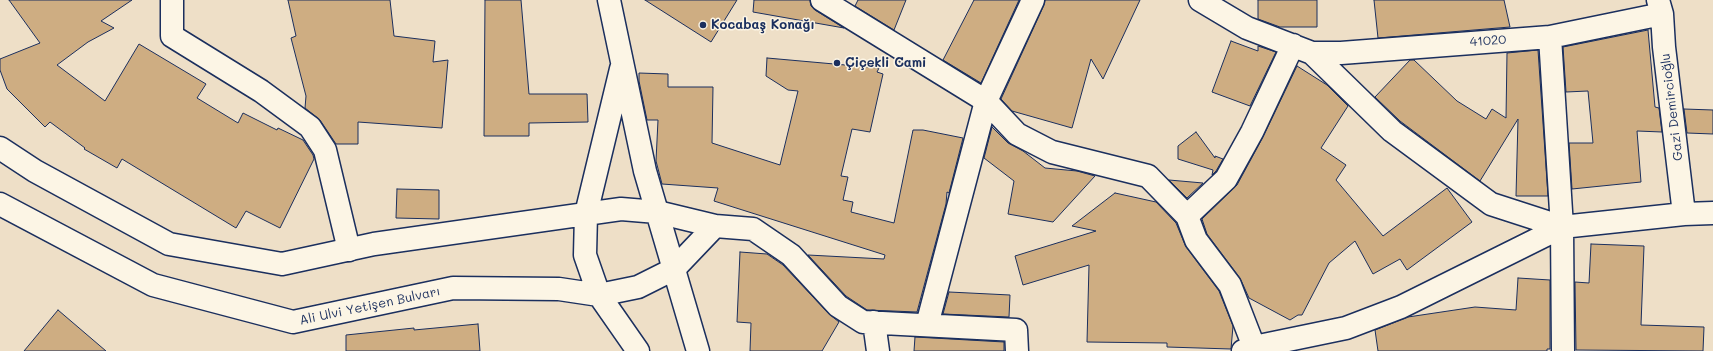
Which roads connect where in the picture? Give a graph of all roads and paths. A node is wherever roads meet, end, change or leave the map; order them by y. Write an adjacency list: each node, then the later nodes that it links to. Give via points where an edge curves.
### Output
1 (172, 0): 20 (street, via 172,36 262,91 310,127 324,150)
2 (609, 0): 9 (street)
3 (822, 0): 10 (street)
4 (1033, 0): 10 (street)
5 (1200, 0): 8 (street, via 1247,28)
6 (1660, 7): 7 (street, 41020); 16 (street, Gazi Demircioğlu)
7 (1550, 37): 8 (street, 41020, via 1341,53); 19 (street)
8 (1302, 49): 17 (street, via 1226,179); 19 (street, via 1392,131 1491,204)
9 (623, 64): 13 (street); 15 (street)
10 (986, 101): 17 (street, via 1017,134 1052,152 1148,176); 24 (street)
11 (0, 148): 20 (street, via 35,171 170,244 282,264)
12 (0, 204): 22 (street, Ali Ulvi Yetişen Bulvarı, via 153,285 293,322 454,288 559,289)
13 (657, 212): 15 (street, via 621,208); 18 (street); 21 (street)
14 (1713, 213): 16 (street)
15 (586, 214): 20 (street, via 374,244); 22 (street, via 585,255)
16 (1684, 214): 19 (street)
17 (1187, 216): 25 (street, via 1196,240 1230,285)
18 (714, 226): 21 (street); 23 (street, via 753,229 791,255 838,306 864,322)
19 (1562, 228): 25 (street, via 1401,307 1346,328); 30 (street)
20 (349, 250)
21 (674, 268): 22 (street, via 638,287); 27 (street)
22 (599, 295): 26 (street)
23 (874, 322): 24 (street); 28 (street)
24 (927, 325): 29 (street, via 1016,330)
25 (1250, 350)
26 (638, 351)
27 (698, 351)
28 (878, 351)
29 (1017, 351)
30 (1563, 351)

